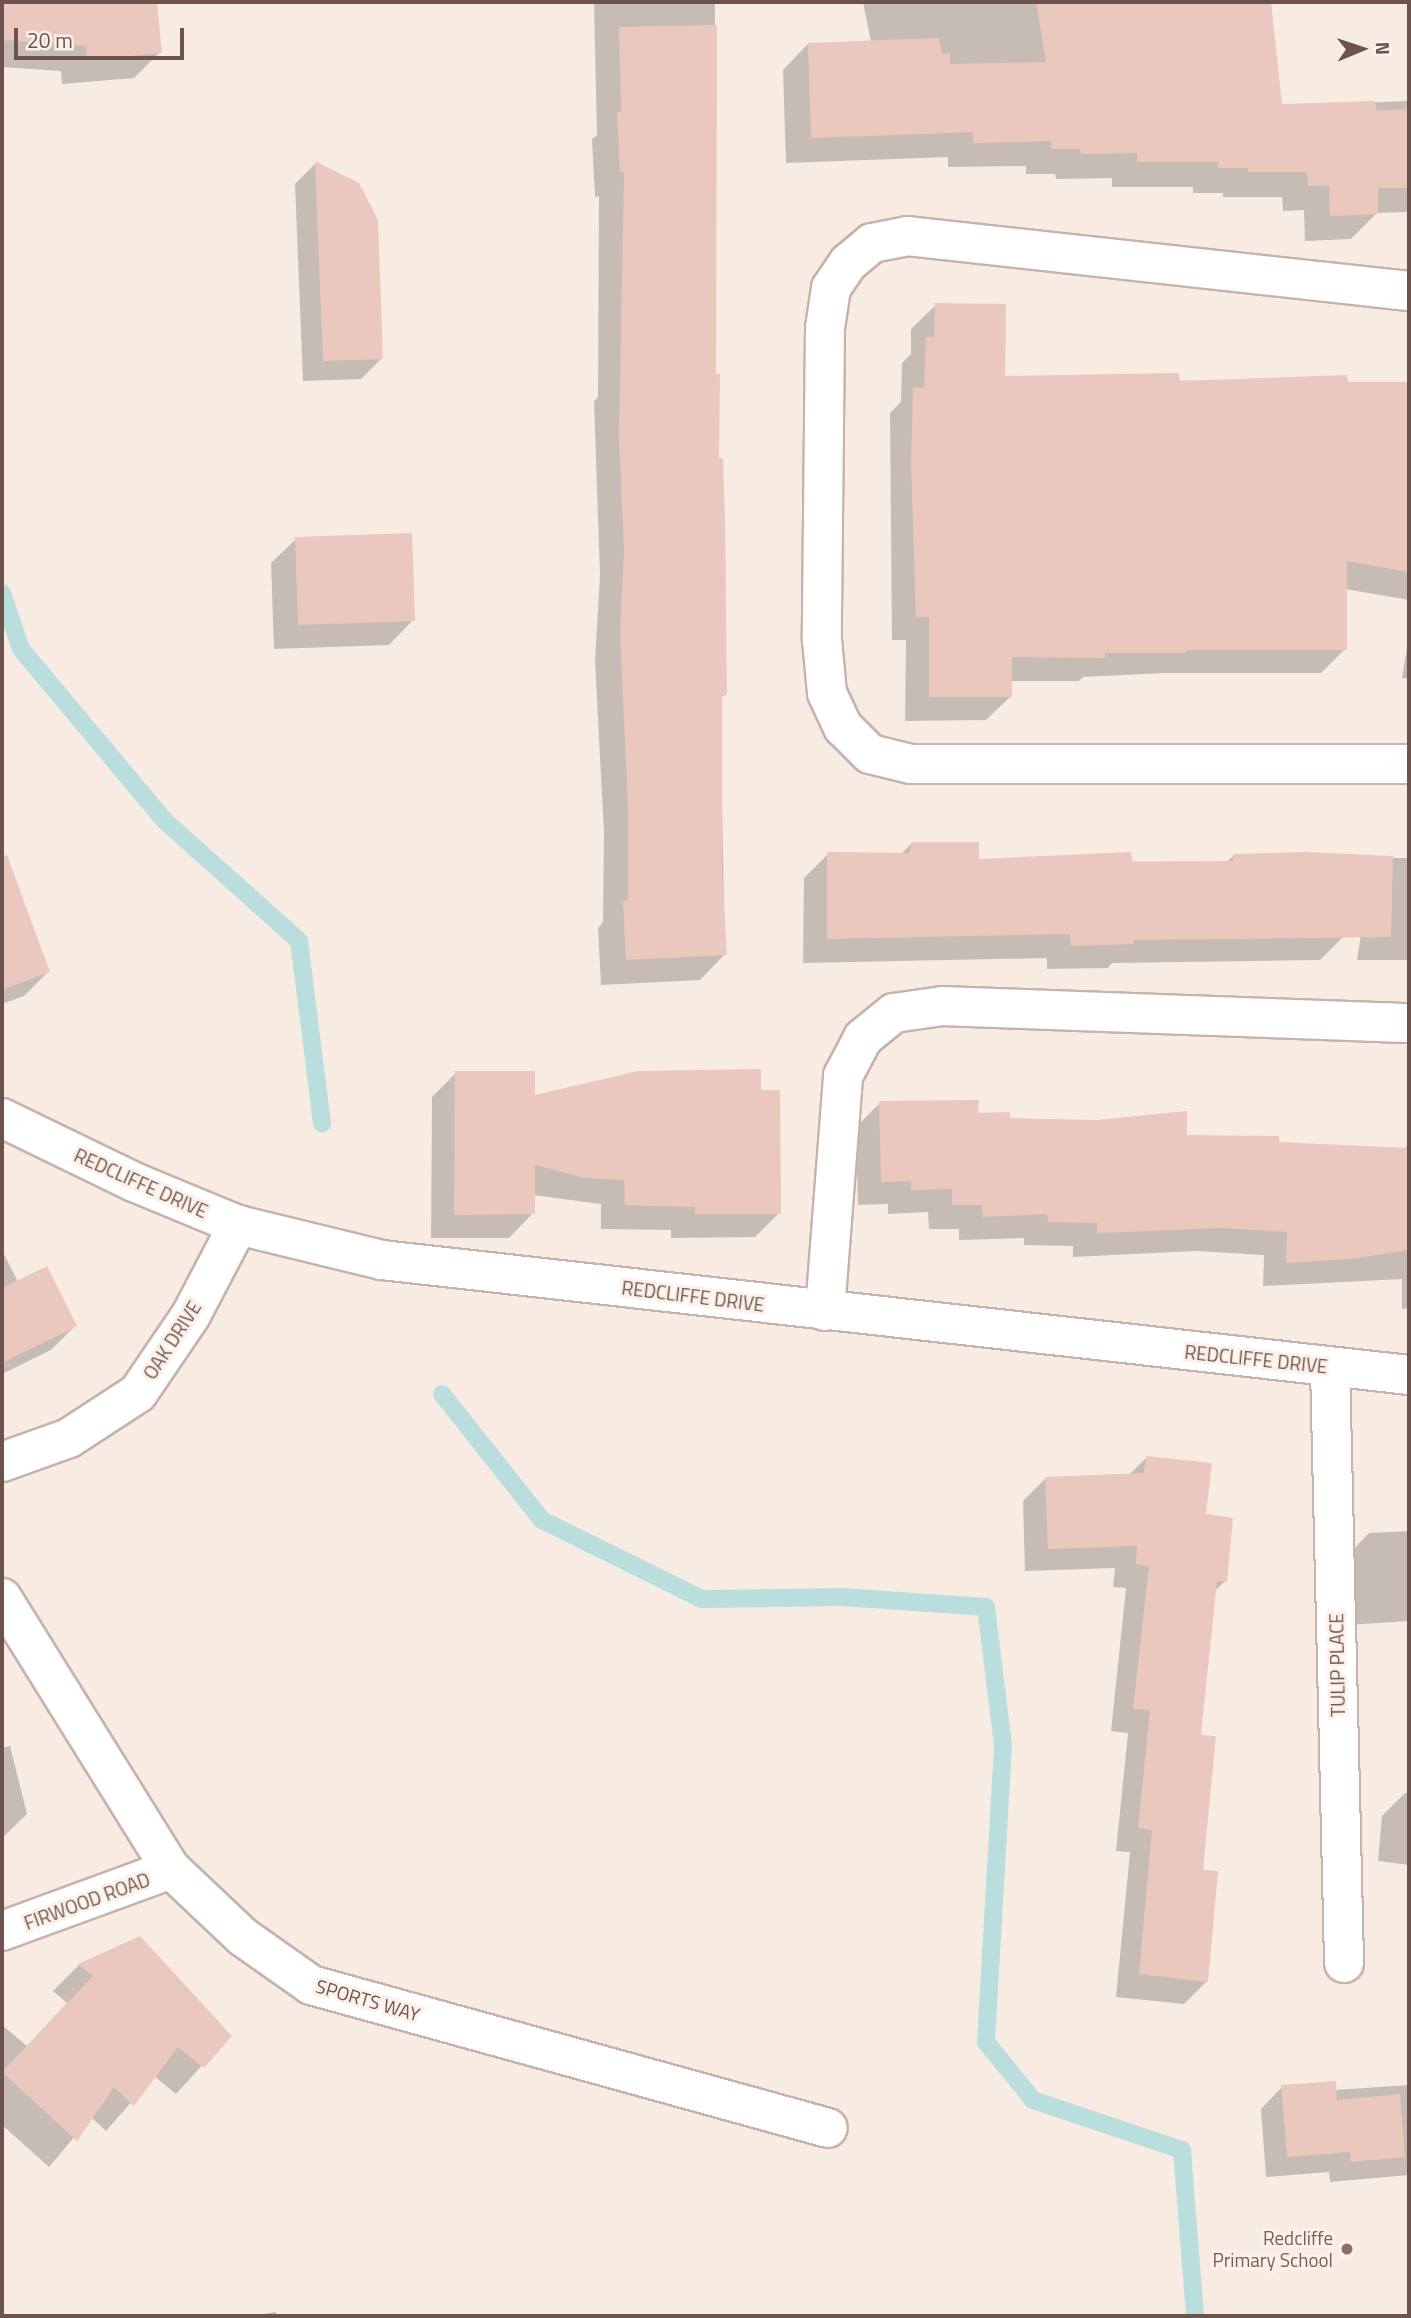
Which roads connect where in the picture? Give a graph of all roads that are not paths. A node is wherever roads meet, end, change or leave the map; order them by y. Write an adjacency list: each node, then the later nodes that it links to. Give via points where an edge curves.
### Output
1 (1409, 291): 2 (street, via 908,236 872,243 848,262 831,289 825,328 822,640 827,693 843,727 870,754 911,764)
2 (1409, 764)
3 (1409, 1023): 6 (street, via 943,1006 894,1013 863,1038 843,1076)
4 (2, 1118): 5 (street, REDCLIFFE DRIVE, via 134,1182)
5 (238, 1225): 6 (street, REDCLIFFE DRIVE, via 382,1260); 9 (street, OAK DRIVE, via 191,1315 138,1393 69,1438)
6 (825, 1311): 7 (street, REDCLIFFE DRIVE)
7 (1330, 1367): 8 (street, REDCLIFFE DRIVE); 13 (street, TULIP PLACE)
8 (1409, 1375)
9 (2, 1461)
10 (2, 1598): 11 (street, SPORTS WAY)
11 (172, 1869): 12 (street, FIRWOOD ROAD); 14 (street, SPORTS WAY, via 243,1937 311,1985)
12 (2, 1931)
13 (1344, 1963)
14 (828, 2127)

